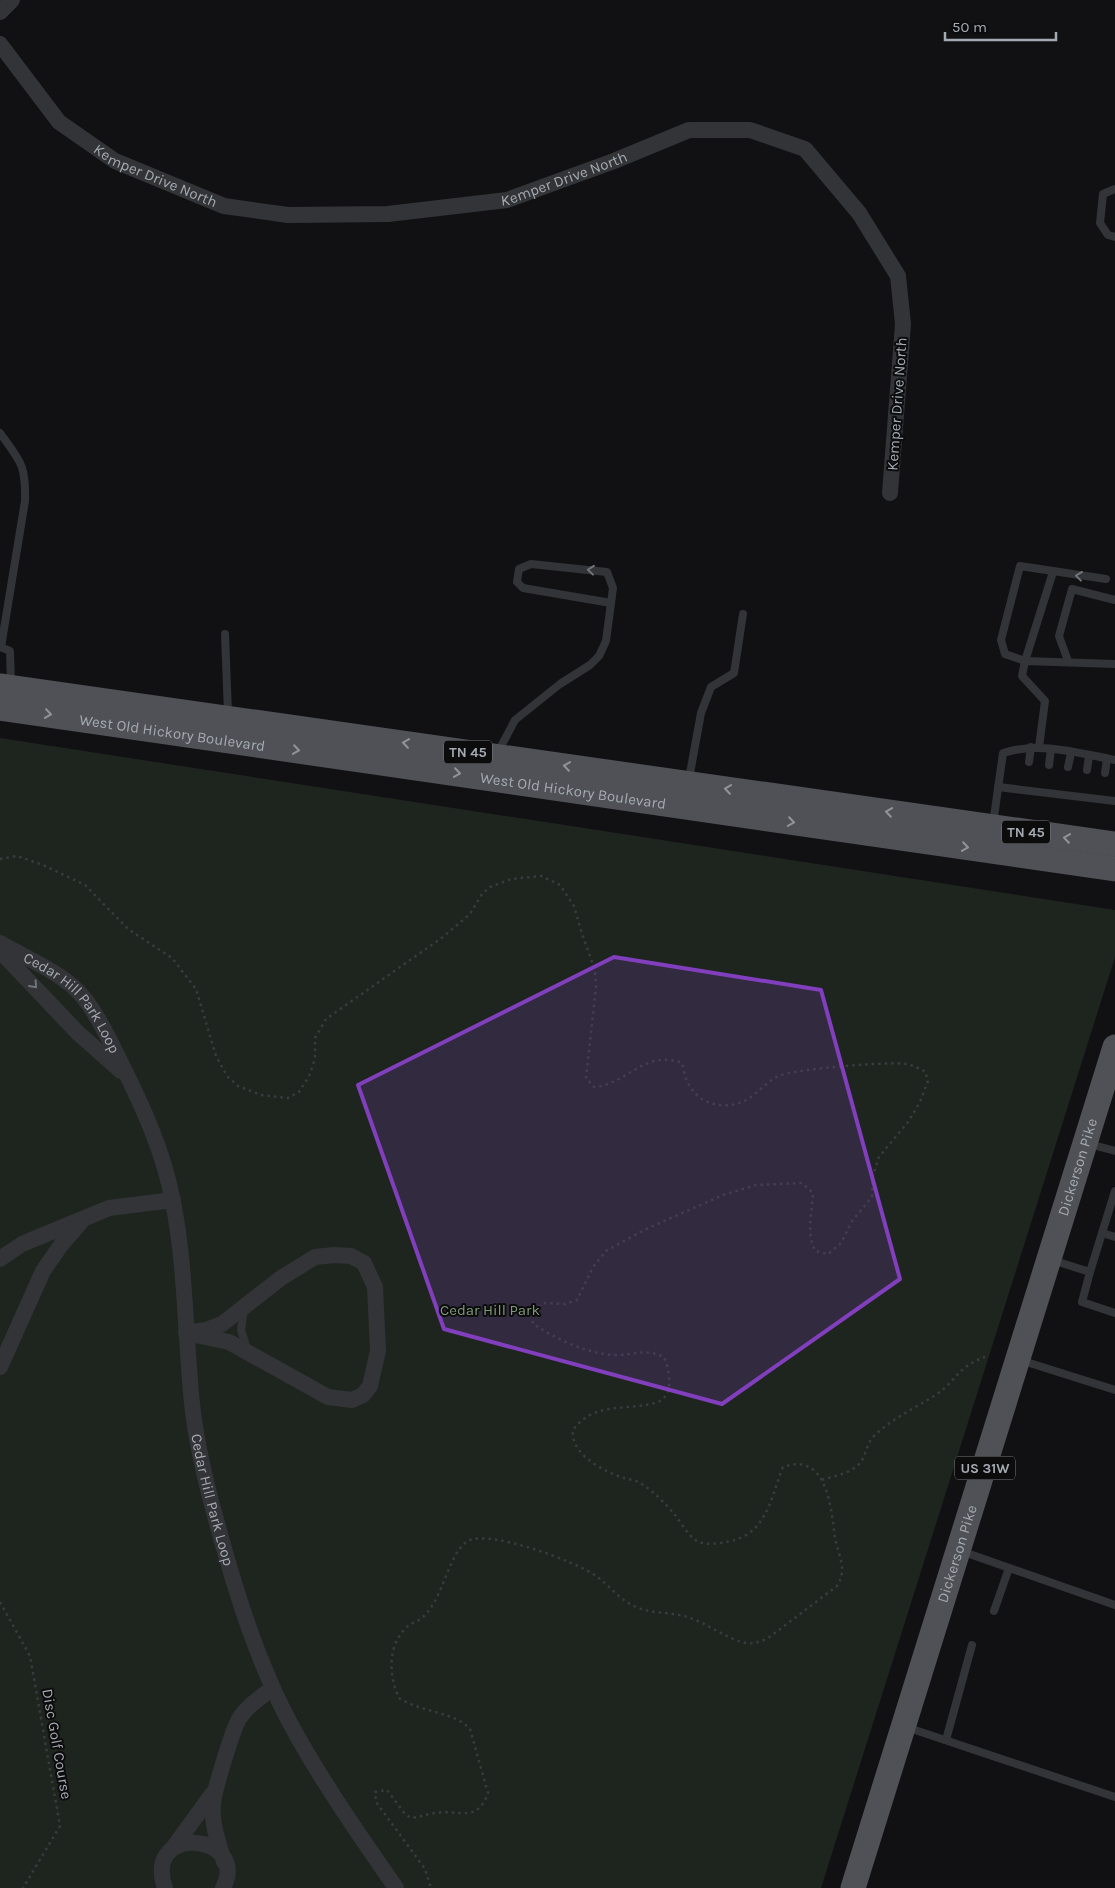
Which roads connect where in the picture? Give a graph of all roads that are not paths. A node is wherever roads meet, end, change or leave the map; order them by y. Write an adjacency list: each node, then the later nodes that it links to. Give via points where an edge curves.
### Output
1 (12, 0): 2 (street)
2 (0, 12)
3 (0, 44): 7 (street, Kemper Drive North, via 59,122 116,161 224,206 288,216 388,214 508,200 689,130 750,130 805,149 859,213 898,276 903,324)
4 (1115, 188): 5 (lane, via 1103,194 1100,223 1108,235)
5 (1115, 237)
6 (0, 433): 14 (lane, via 23,466 26,480 24,510)
7 (890, 493)
8 (1053, 572): 9 (lane, one-way to 8); 15 (lane); 15 (lane, via 1020,566 1000,640 1005,654)
9 (1106, 579)
10 (1115, 600): 16 (lane, via 1072,589 1059,636)
11 (611, 603): 11 (lane, one-way to 11, via 613,588 607,572 531,564 519,570 516,576 523,588); 27 (lane, via 606,642 599,656 515,720)
12 (743, 614): 32 (lane, via 734,673 711,687 701,713)
13 (225, 634): 19 (lane)
14 (0, 647): 18 (lane, via 10,651 12,657)
15 (1025, 661): 16 (lane); 20 (lane, via 1022,676 1045,701)
16 (1068, 661): 17 (lane)
17 (1115, 664)
18 (7, 698): 19 (main road, West Old Hickory Boulevard / TN 45); 27 (main road, West Old Hickory Boulevard / TN 45, one-way to 27)
19 (229, 718): 27 (main road, West Old Hickory Boulevard / TN 45, one-way to 19)
20 (1035, 747): 21 (lane); 25 (lane); 33 (lane, via 1022,747 1003,754)
21 (1051, 749): 22 (lane); 26 (lane)
22 (1071, 753): 23 (lane); 28 (lane)
23 (1089, 756): 24 (lane); 29 (lane)
24 (1111, 759): 30 (lane)
25 (1029, 762)
26 (1049, 765)
27 (491, 767): 32 (main road, West Old Hickory Boulevard / TN 45, one-way to 27); 38 (main road, West Old Hickory Boulevard / TN 45, one-way to 38)
28 (1068, 767)
29 (1087, 770)
30 (1105, 773)
31 (1026, 782): 34 (lane)
32 (688, 784): 36 (main road, West Old Hickory Boulevard / TN 45, one-way to 32)
33 (998, 787): 34 (lane); 36 (lane)
34 (1025, 790): 35 (lane, via 1065,791)
35 (1115, 801)
36 (992, 827): 37 (main road, West Old Hickory Boulevard / TN 45, one-way to 36)
37 (1115, 844)
38 (999, 852): 39 (main road, West Old Hickory Boulevard / TN 45); 40 (main road, via 1012,860 1110,874)
39 (1115, 869)
40 (1115, 878)
41 (0, 943): 45 (street, Cedar Hill Park Loop, via 56,975 84,998)
42 (0, 951): 45 (street, Cedar Hill Park Loop, one-way to 45, via 78,1034)
43 (1115, 1047): 44 (main road, Dickerson Pike / US 31W)
44 (1111, 1073): 46 (main road, Dickerson Pike / US 31W)
45 (128, 1078): 49 (street, Cedar Hill Park Loop, via 154,1135)
46 (1085, 1143): 47 (lane); 54 (main road, Dickerson Pike / US 31W)
47 (1115, 1151)
48 (1115, 1191): 51 (lane)
49 (173, 1200): 50 (street, via 108,1208); 58 (street, Cedar Hill Park Loop)
50 (84, 1218): 53 (street, via 22,1244); 61 (street, via 43,1270)
51 (1102, 1233): 52 (lane); 55 (lane)
52 (1115, 1237)
53 (0, 1258)
54 (1050, 1259): 55 (lane); 60 (main road, Dickerson Pike / US 31W)
55 (1090, 1272): 57 (lane, via 1082,1302)
56 (245, 1304): 58 (street, via 222,1324); 59 (lane, via 241,1330); 59 (street, via 315,1257 334,1255 351,1256 364,1263 375,1287 378,1310 378,1351 370,1386 363,1395 352,1400 328,1397)
57 (1115, 1314)
58 (186, 1333): 59 (street, via 229,1342); 68 (street, Cedar Hill Park Loop, via 192,1405 208,1488 239,1595)
59 (249, 1353)
60 (1018, 1359): 62 (lane); 63 (main road, Dickerson Pike / US 31W)
61 (0, 1367)
62 (1115, 1390)
63 (959, 1550): 64 (lane); 69 (main road, Dickerson Pike / US 31W)
64 (1009, 1568): 65 (lane); 66 (lane)
65 (1115, 1605)
66 (994, 1611)
67 (972, 1645): 70 (lane)
68 (273, 1688): 71 (street, via 238,1720); 78 (street, Cedar Hill Park Loop, via 300,1741)
69 (904, 1726): 70 (lane); 75 (main road, Dickerson Pike / US 31W)
70 (946, 1740): 72 (lane)
71 (216, 1789): 73 (street); 74 (street, via 212,1804 213,1820)
72 (1115, 1797)
73 (171, 1851): 74 (street, via 189,1842 200,1842 214,1849); 76 (street, via 162,1869)
74 (224, 1862): 77 (street, via 227,1872)
75 (857, 1886)
76 (165, 1888)
77 (223, 1888)
78 (396, 1888)

